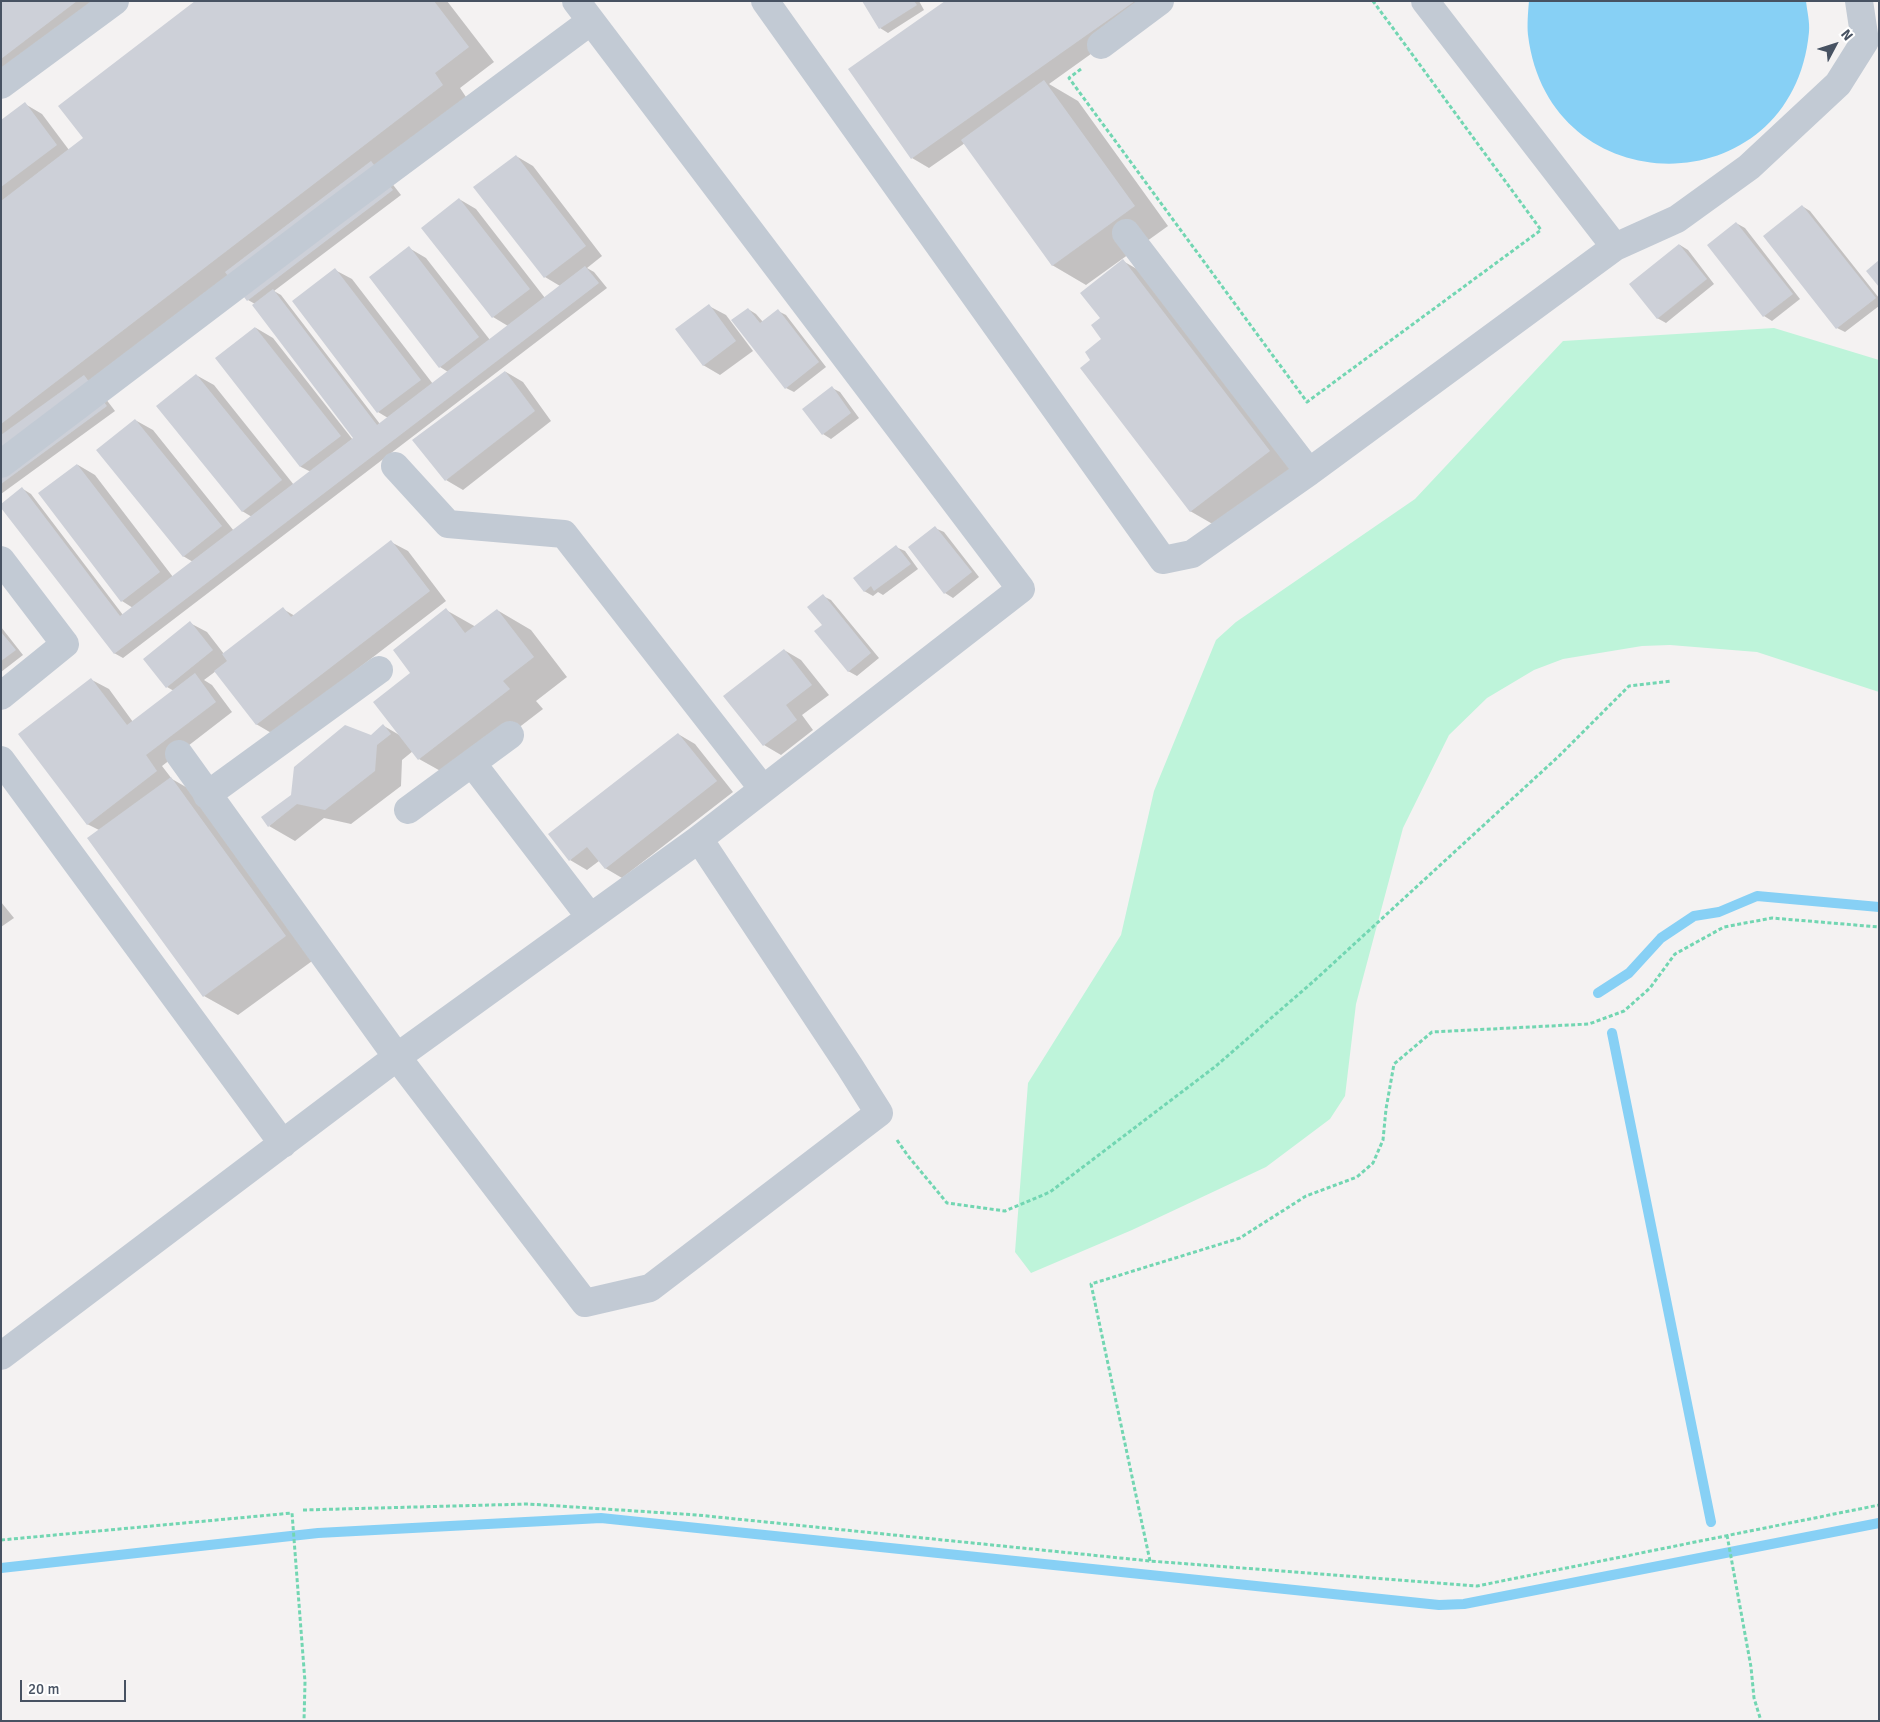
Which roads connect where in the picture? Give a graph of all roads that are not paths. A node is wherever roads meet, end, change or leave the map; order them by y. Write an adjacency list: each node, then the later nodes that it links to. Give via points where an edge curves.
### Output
1 (115, 1): 8 (lane)
2 (765, 1): 13 (lane, via 1163,560 1192,554)
3 (1160, 1): 7 (lane)
4 (1425, 1): 10 (lane)
5 (1859, 1): 10 (lane, via 1865,41 1838,84 1749,167 1677,219)
6 (584, 11): 11 (lane, via 320,222); 21 (lane, via 1021,589)
7 (1101, 45)
8 (1, 85)
9 (1126, 233): 13 (lane)
10 (1615, 247): 13 (lane)
11 (1, 464)
12 (395, 466): 21 (lane, via 448,524 564,534)
13 (1308, 472)
14 (1, 560): 16 (lane, via 65,644)
15 (379, 670): 22 (lane)
16 (1, 696)
17 (510, 735): 20 (lane)
18 (179, 754): 22 (lane)
19 (1, 760): 27 (lane)
20 (472, 763): 23 (lane); 25 (lane)
21 (763, 790): 24 (lane)
22 (207, 795): 26 (lane)
23 (408, 810)
24 (699, 839): 25 (lane); 26 (lane, via 879,1113 650,1288 585,1302)
25 (590, 917): 26 (lane)
26 (397, 1057): 27 (lane)
27 (283, 1144): 28 (lane)
28 (1, 1356)

